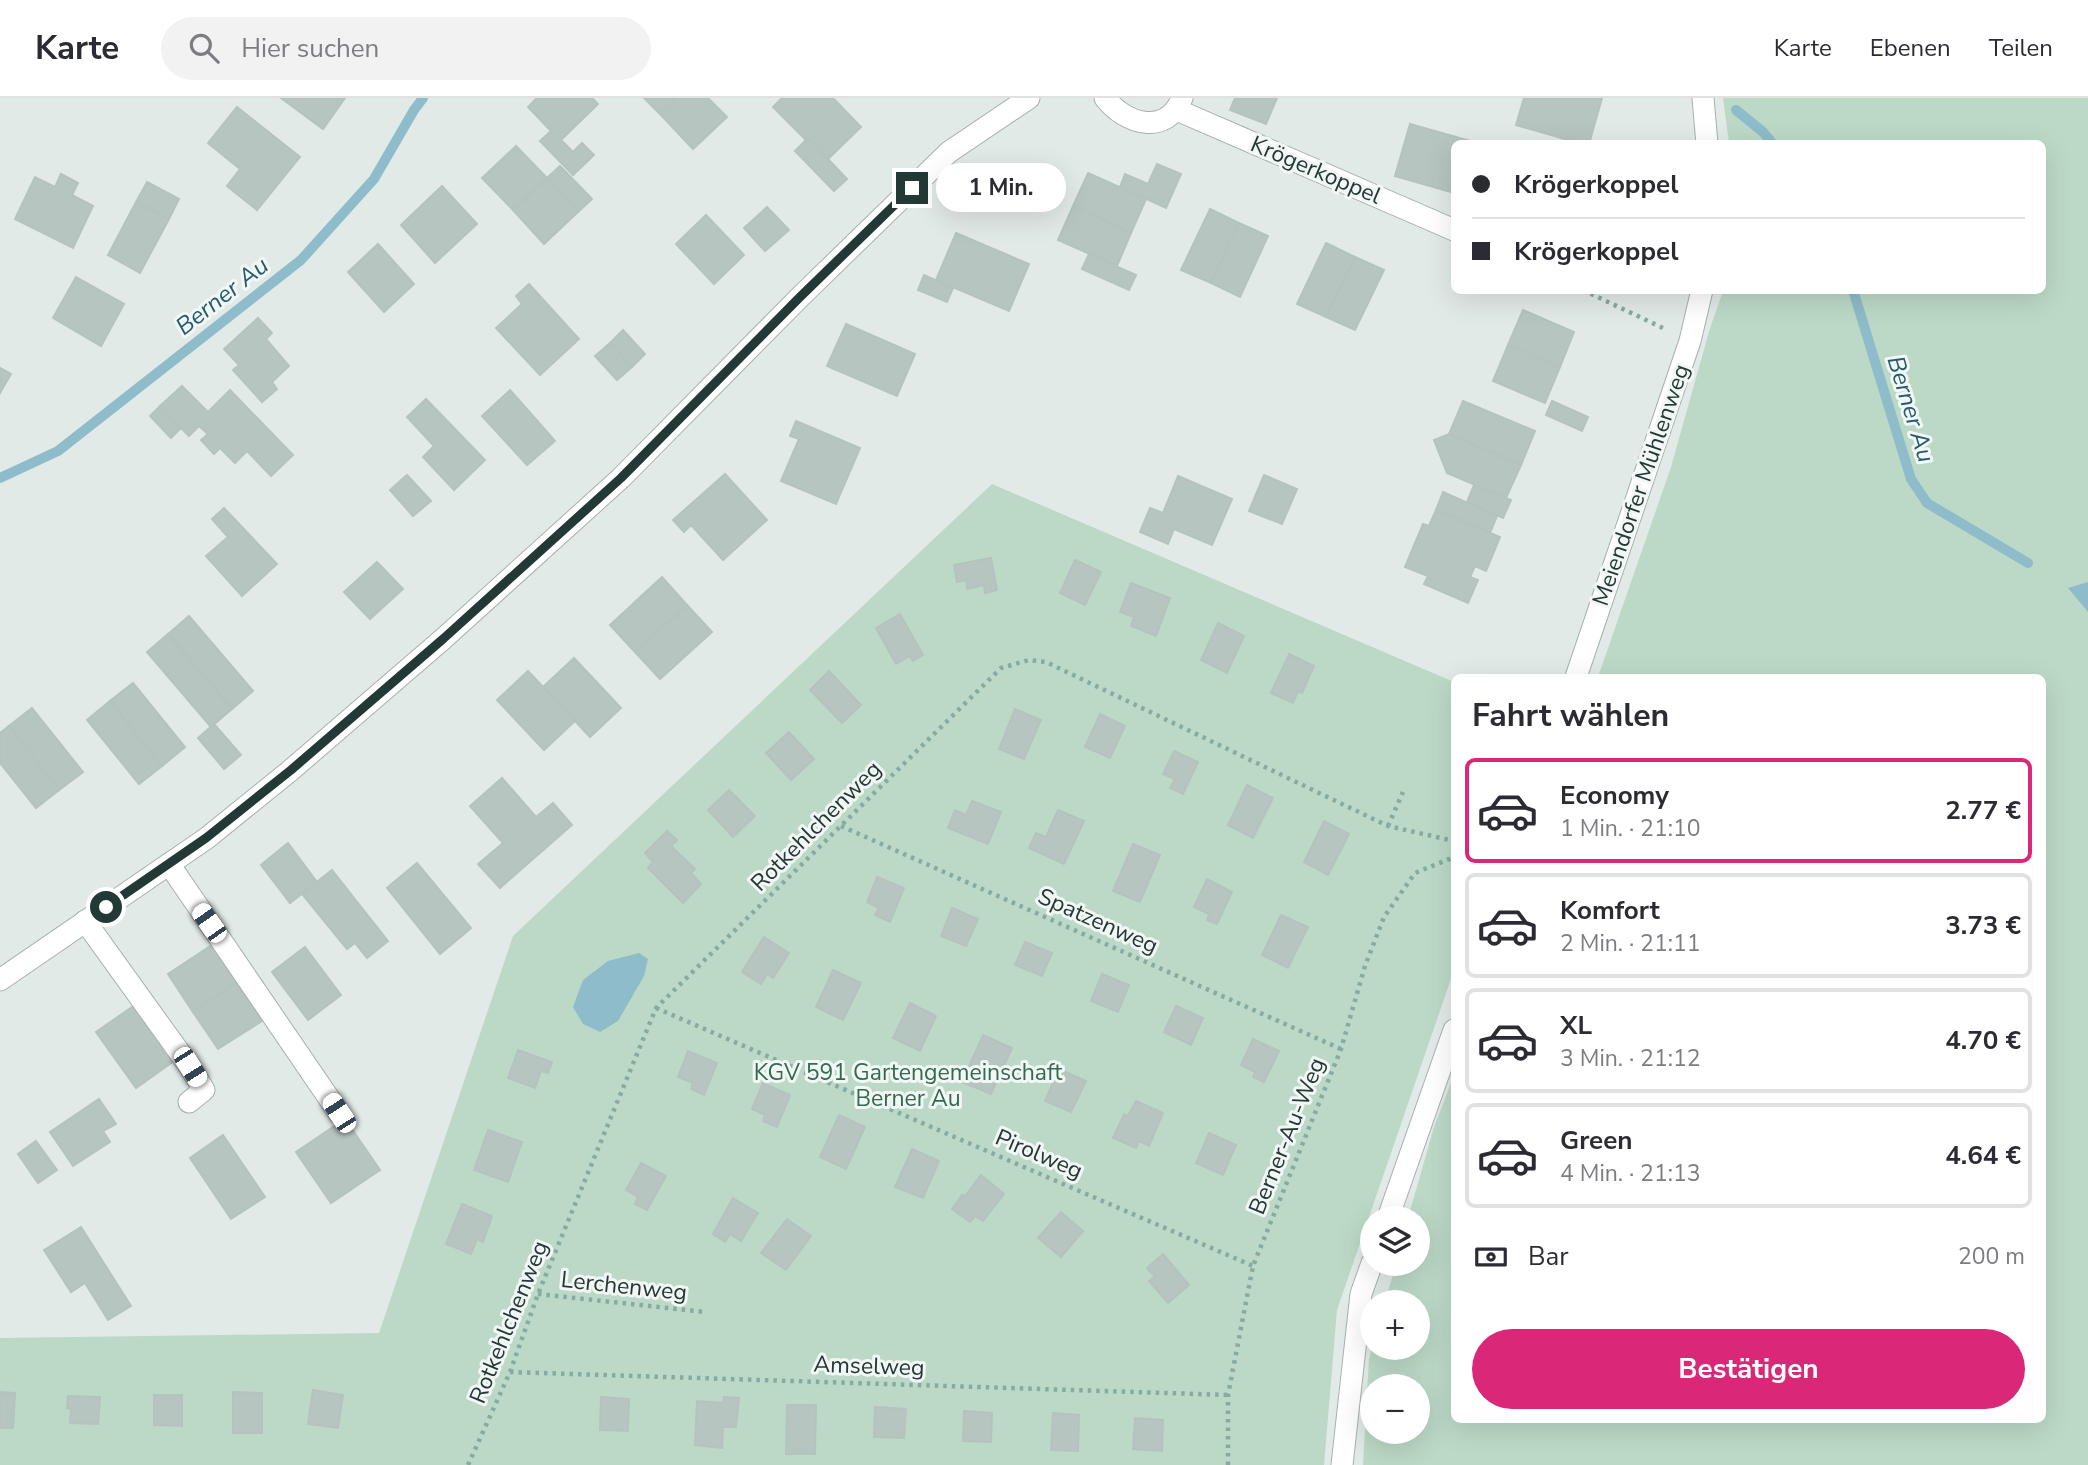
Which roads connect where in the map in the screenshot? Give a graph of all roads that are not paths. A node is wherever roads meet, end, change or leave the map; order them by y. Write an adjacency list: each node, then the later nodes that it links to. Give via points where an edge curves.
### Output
1 (1029, 98): 9 (street, via 949,152 621,478 443,639 291,770)
2 (1105, 98): 4 (street, Krögerkoppel, via 1136,121 1161,122)
3 (1703, 98): 5 (street)
4 (1179, 104): 6 (street, Krögerkoppel)
5 (1707, 140)
6 (1451, 229)
7 (1701, 294): 8 (street, Meiendorfer Mühlenweg, via 1690,341)
8 (1577, 674)
9 (169, 864): 10 (street); 14 (street)
10 (85, 921): 11 (street); 13 (street, via 205,1090)
11 (0, 980)
12 (1451, 1039): 15 (street)
13 (189, 1102)
14 (339, 1113)
15 (1392, 1206)
16 (1367, 1276): 17 (street, via 1361,1294)
17 (1342, 1465)

